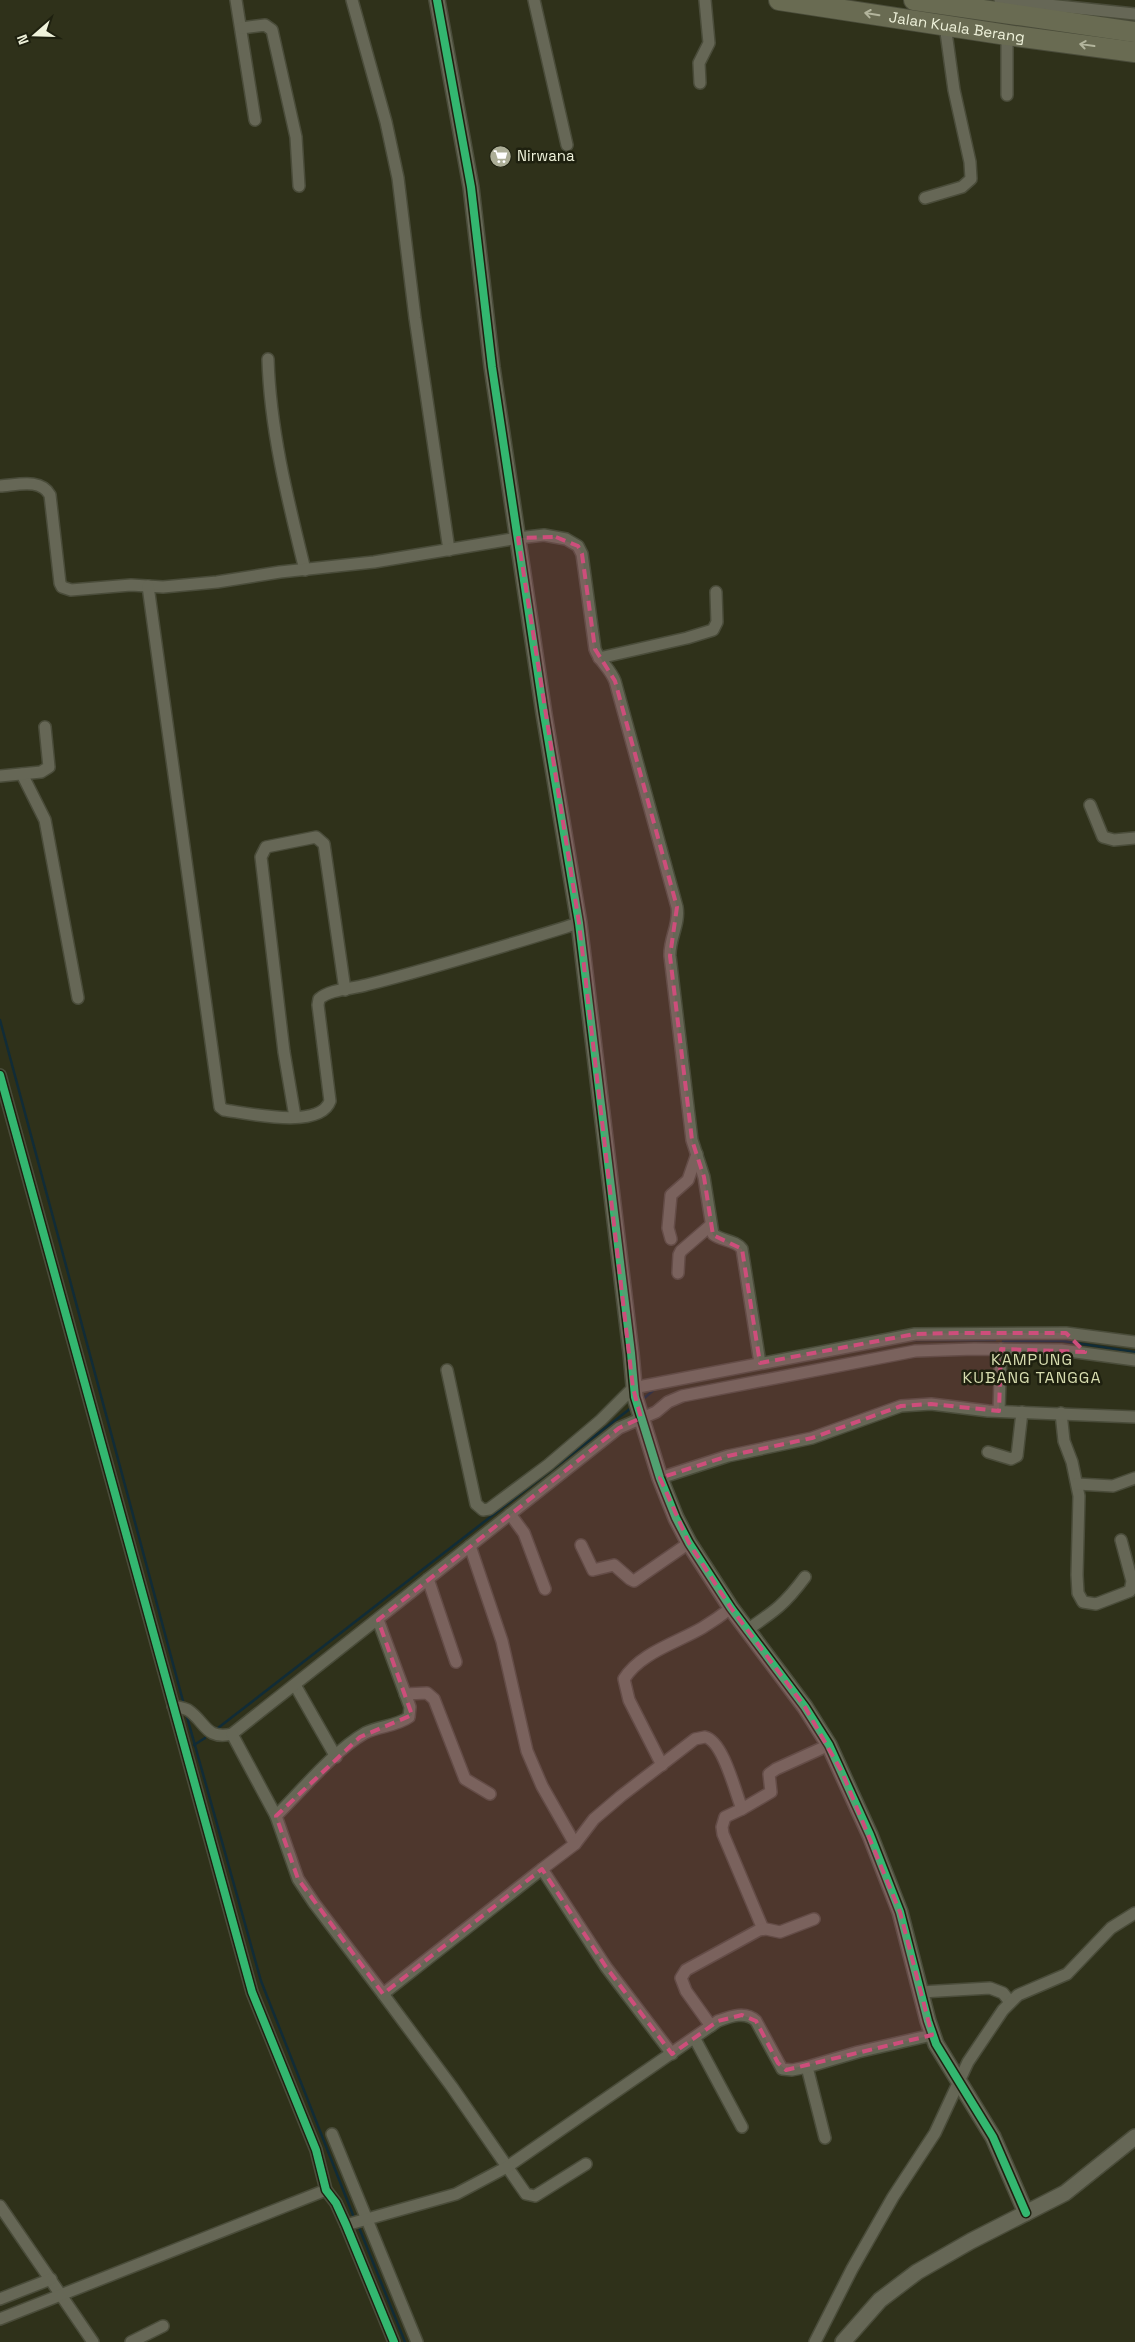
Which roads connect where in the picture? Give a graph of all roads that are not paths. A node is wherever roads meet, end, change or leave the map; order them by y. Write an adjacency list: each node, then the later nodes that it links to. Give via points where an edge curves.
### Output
1 (236, 0): 14 (street)
2 (352, 0): 27 (street, via 398,178)
3 (437, 0): 26 (street, via 470,187)
4 (534, 0): 21 (street)
5 (704, 0): 18 (street, via 709,43 699,63)
6 (779, 0): 13 (highway, Jalan Kuala Berang, one-way to 6)
7 (1000, 0): 10 (street)
8 (922, 1): 9 (highway, Jalan Kuala Berang)
9 (978, 5): 10 (highway, Jalan Kuala Berang)
10 (1051, 12): 11 (highway, Jalan Kuala Berang)
11 (1102, 13): 12 (street); 15 (highway, Jalan Kuala Berang)
12 (1135, 14)
13 (945, 25): 16 (highway, Jalan Kuala Berang); 23 (street, via 971,179 962,187)
14 (240, 28): 20 (street); 22 (street, via 265,25 272,30 296,137)
15 (1135, 32)
16 (1007, 35): 17 (highway, Jalan Kuala Berang, one-way to 16); 19 (street)
17 (1135, 52)
18 (700, 83)
19 (1006, 95)
20 (254, 120)
21 (567, 145)
22 (300, 186)
23 (925, 198)
24 (268, 359): 28 (street, via 274,428)
25 (0, 486): 29 (street, via 38,484 48,490 62,587 71,590)
26 (518, 538): 27 (street); 31 (street, via 556,537 578,546); 37 (street)
27 (449, 550): 28 (street)
28 (305, 570): 29 (street, via 177,586)
29 (148, 586): 41 (street, via 219,1104 224,1110 269,1117)
30 (716, 592): 31 (street, via 717,622 713,630)
31 (599, 658): 42 (street, via 615,681 678,907 670,956 692,1140)
32 (45, 727): 33 (street, via 49,767 41,772)
33 (22, 774): 34 (street); 39 (street, via 45,820)
34 (0, 776)
35 (1090, 805): 36 (street, via 1103,836 1114,840)
36 (1135, 838)
37 (579, 922): 38 (street, via 456,961); 52 (street)
38 (344, 990): 41 (street, via 327,994 318,1005 329,1105 318,1115); 41 (street, via 324,844 316,836 266,847 261,857)
39 (78, 998)
40 (0, 1075): 76 (street)
41 (295, 1117)
42 (697, 1154): 43 (street, via 704,1176); 44 (street, via 688,1180 671,1195 668,1228)
43 (711, 1225): 45 (street, via 681,1250); 50 (street, via 715,1236 742,1249)
44 (671, 1240)
45 (678, 1273)
46 (1135, 1342): 47 (street)
47 (1077, 1344): 48 (street); 49 (street); 50 (street, via 914,1334)
48 (1001, 1349): 53 (street); 56 (street, via 915,1351 873,1358 682,1396 656,1412)
49 (1135, 1360)
50 (760, 1363): 52 (street)
51 (447, 1370): 52 (street, via 476,1504 483,1510 489,1509 548,1466)
52 (634, 1393): 56 (street)
53 (999, 1411): 54 (street); 59 (street, via 930,1404 902,1406 812,1438 746,1452)
54 (1022, 1412): 55 (street); 58 (street, via 1017,1456 1011,1459)
55 (1061, 1413): 57 (street); 61 (street, via 1064,1441)
56 (640, 1416): 59 (street); 62 (street, via 619,1428)
57 (1135, 1417)
58 (988, 1452)
59 (660, 1478): 64 (street)
60 (1135, 1478): 61 (street, via 1113,1486)
61 (1077, 1484): 63 (street, via 1080,1506 1078,1593 1083,1602 1096,1604 1130,1591 1132,1581)
62 (510, 1514): 66 (street); 69 (street, via 524,1533)
63 (1121, 1540)
64 (689, 1543): 65 (street, via 634,1581 614,1565 593,1570); 70 (street)
65 (581, 1545)
66 (470, 1546): 68 (street); 84 (street, via 502,1641 527,1751 542,1786)
67 (805, 1577): 72 (street, via 787,1601)
68 (428, 1579): 71 (street); 73 (street)
69 (545, 1589)
70 (731, 1608): 72 (street); 80 (street, via 630,1669 624,1679 629,1700)
71 (378, 1620): 74 (street); 75 (street)
72 (747, 1630): 78 (street, via 806,1707)
73 (456, 1662)
74 (295, 1685): 77 (street); 79 (street)
75 (405, 1694): 79 (street, via 411,1712 409,1717 365,1733); 81 (street, via 426,1693 434,1699 465,1779)
76 (173, 1706): 77 (street, via 188,1710 212,1733); 104 (street, via 252,1992 316,2150)
77 (232, 1734): 83 (street)
78 (829, 1746): 82 (street, via 772,1771 769,1774 771,1792); 89 (street, via 870,1835 900,1912)
79 (336, 1757): 83 (street)
80 (662, 1765): 82 (street, via 695,1739 709,1738 721,1752); 84 (street, via 594,1820)
81 (490, 1794)
82 (742, 1809): 88 (street, via 725,1817 722,1821 723,1834)
83 (276, 1816): 90 (street, via 298,1879)
84 (575, 1844): 85 (street)
85 (542, 1868): 90 (street); 95 (street, via 606,1967)
86 (1135, 1913): 91 (street, via 1111,1928 1066,1974)
87 (814, 1919): 88 (street, via 780,1932)
88 (763, 1929): 92 (street, via 711,1955 683,1974 681,1978 686,1991)
89 (920, 1992): 91 (street, via 990,1988 1003,1993); 93 (street)
90 (383, 1994): 103 (street)
91 (1010, 2002): 97 (street)
92 (712, 2026): 94 (street); 96 (street, via 727,2018 751,2016 782,2069)
93 (932, 2035): 96 (street); 97 (street)
94 (695, 2039): 95 (street); 98 (street)
95 (672, 2054): 103 (street)
96 (807, 2067): 101 (street)
97 (958, 2081): 106 (street, via 993,2137); 118 (street, via 935,2133 852,2269)
98 (742, 2127)
99 (332, 2134): 107 (street)
100 (1135, 2137): 106 (street, via 1065,2193)
101 (825, 2138)
102 (586, 2164): 103 (street, via 531,2196 526,2194)
103 (507, 2166): 107 (street, via 456,2194)
104 (326, 2190): 108 (street); 110 (street)
105 (0, 2206): 109 (street)
106 (1026, 2213): 119 (street, via 917,2272 880,2300)
107 (366, 2220): 108 (street); 117 (street)
108 (346, 2225): 116 (street)
109 (52, 2280): 110 (street); 111 (street)
110 (60, 2293): 112 (street); 114 (street)
111 (0, 2299)
112 (0, 2320)
113 (164, 2326): 115 (street)
114 (93, 2342)
115 (131, 2342)
116 (394, 2342)
117 (417, 2342)
118 (816, 2342)
119 (843, 2342)

